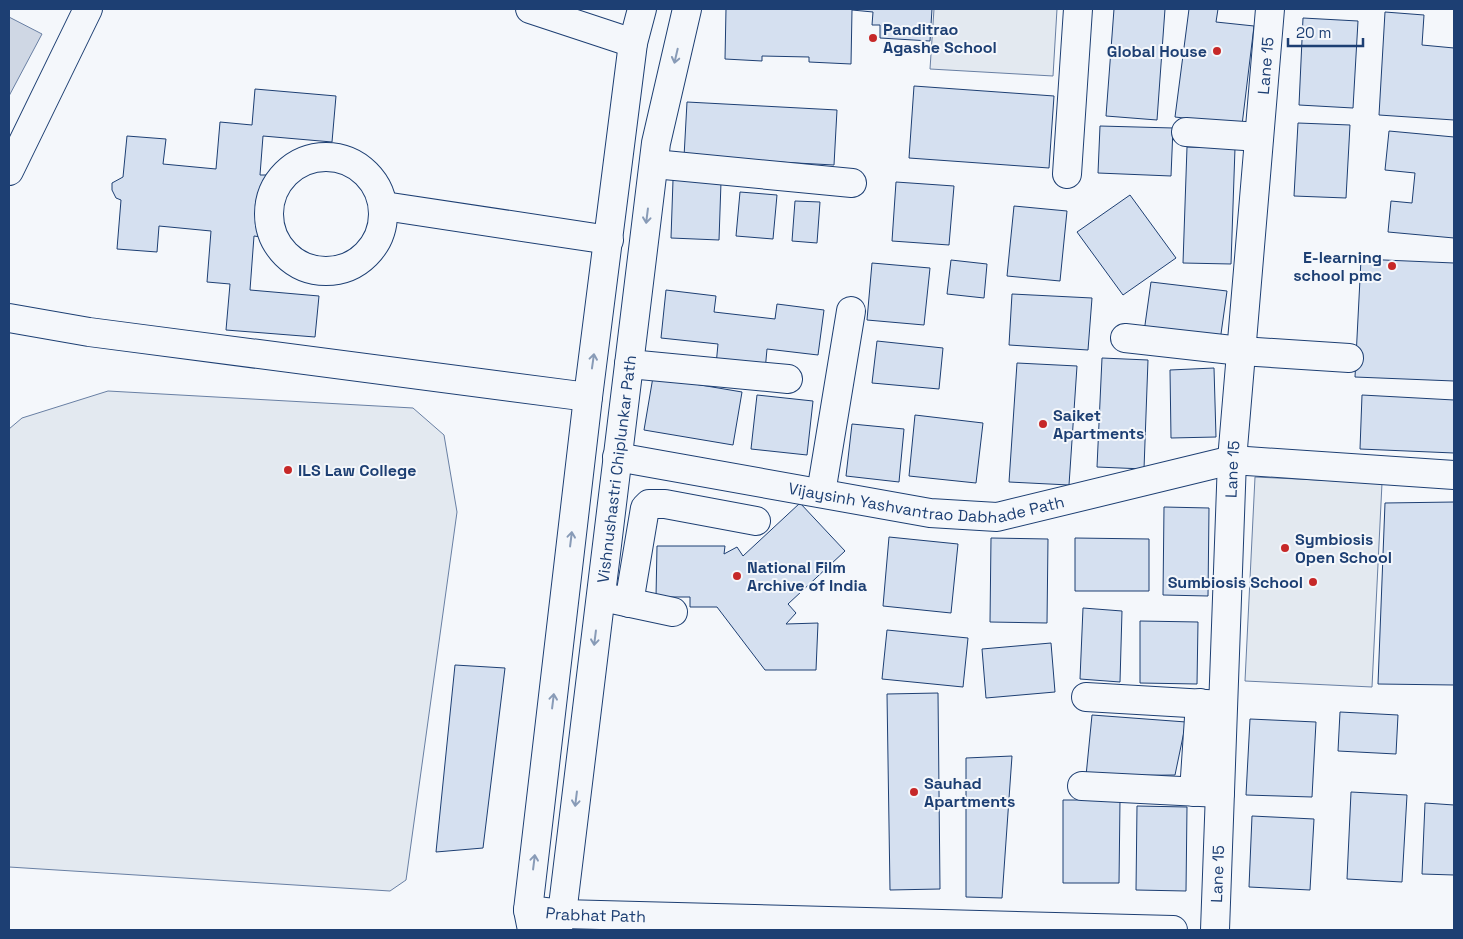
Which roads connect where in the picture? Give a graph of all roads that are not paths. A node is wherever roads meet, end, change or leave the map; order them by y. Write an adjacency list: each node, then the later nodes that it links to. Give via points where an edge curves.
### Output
1 (88, 9): 11 (street)
2 (530, 9): 7 (street)
3 (642, 9): 7 (street)
4 (687, 9): 10 (street, Vishnushastri Chiplunkar Path, one-way to 10)
5 (1078, 9): 12 (street)
6 (1270, 9): 9 (street, Lane 15)
7 (633, 43): 15 (street)
8 (1186, 132): 9 (street)
9 (1259, 137): 19 (street, Lane 15)
10 (654, 164): 13 (street); 21 (street, Vishnushastri Chiplunkar Path, one-way to 21)
11 (9, 171)
12 (1067, 174)
13 (852, 183)
14 (384, 206): 14 (street, via 382,226 375,245 361,260 344,269 323,272 304,268 287,257 274,241 268,222 269,202 277,183 290,169 308,160 328,157 348,161 365,172 377,187); 15 (street)
15 (609, 240): 23 (street, one-way to 15)
16 (851, 311): 27 (street)
17 (9, 318): 23 (street, via 99,333)
18 (1125, 338): 19 (street)
19 (1241, 351): 20 (street); 25 (street, Lane 15)
20 (1349, 358)
21 (629, 364): 22 (street); 24 (street, Vishnushastri Chiplunkar Path)
22 (788, 379)
23 (588, 398): 36 (street, one-way to 23)
24 (617, 457): 27 (street, Vijaysinh Yashvantrao Dabhade Path); 29 (street, Vishnushastri Chiplunkar Path)
25 (1232, 460): 26 (street, Vijaysinh Yashvantrao Dabhade Path); 27 (street, Vijaysinh Yashvantrao Dabhade Path, via 997,517 930,513); 33 (street, Lane 15)
26 (1454, 476)
27 (821, 493)
28 (756, 521): 30 (street, via 665,504 648,504)
29 (600, 598): 30 (street); 37 (street, Vishnushastri Chiplunkar Path, one-way to 37)
30 (629, 603): 31 (street)
31 (673, 612)
32 (1086, 697): 33 (street)
33 (1211, 704): 35 (street, Lane 15)
34 (1082, 786): 35 (street)
35 (1207, 792): 39 (street, Lane 15)
36 (530, 920): 37 (street, Prabhat Path)
37 (559, 922): 38 (street, Prabhat Path)
38 (1173, 930)
39 (1215, 930)

